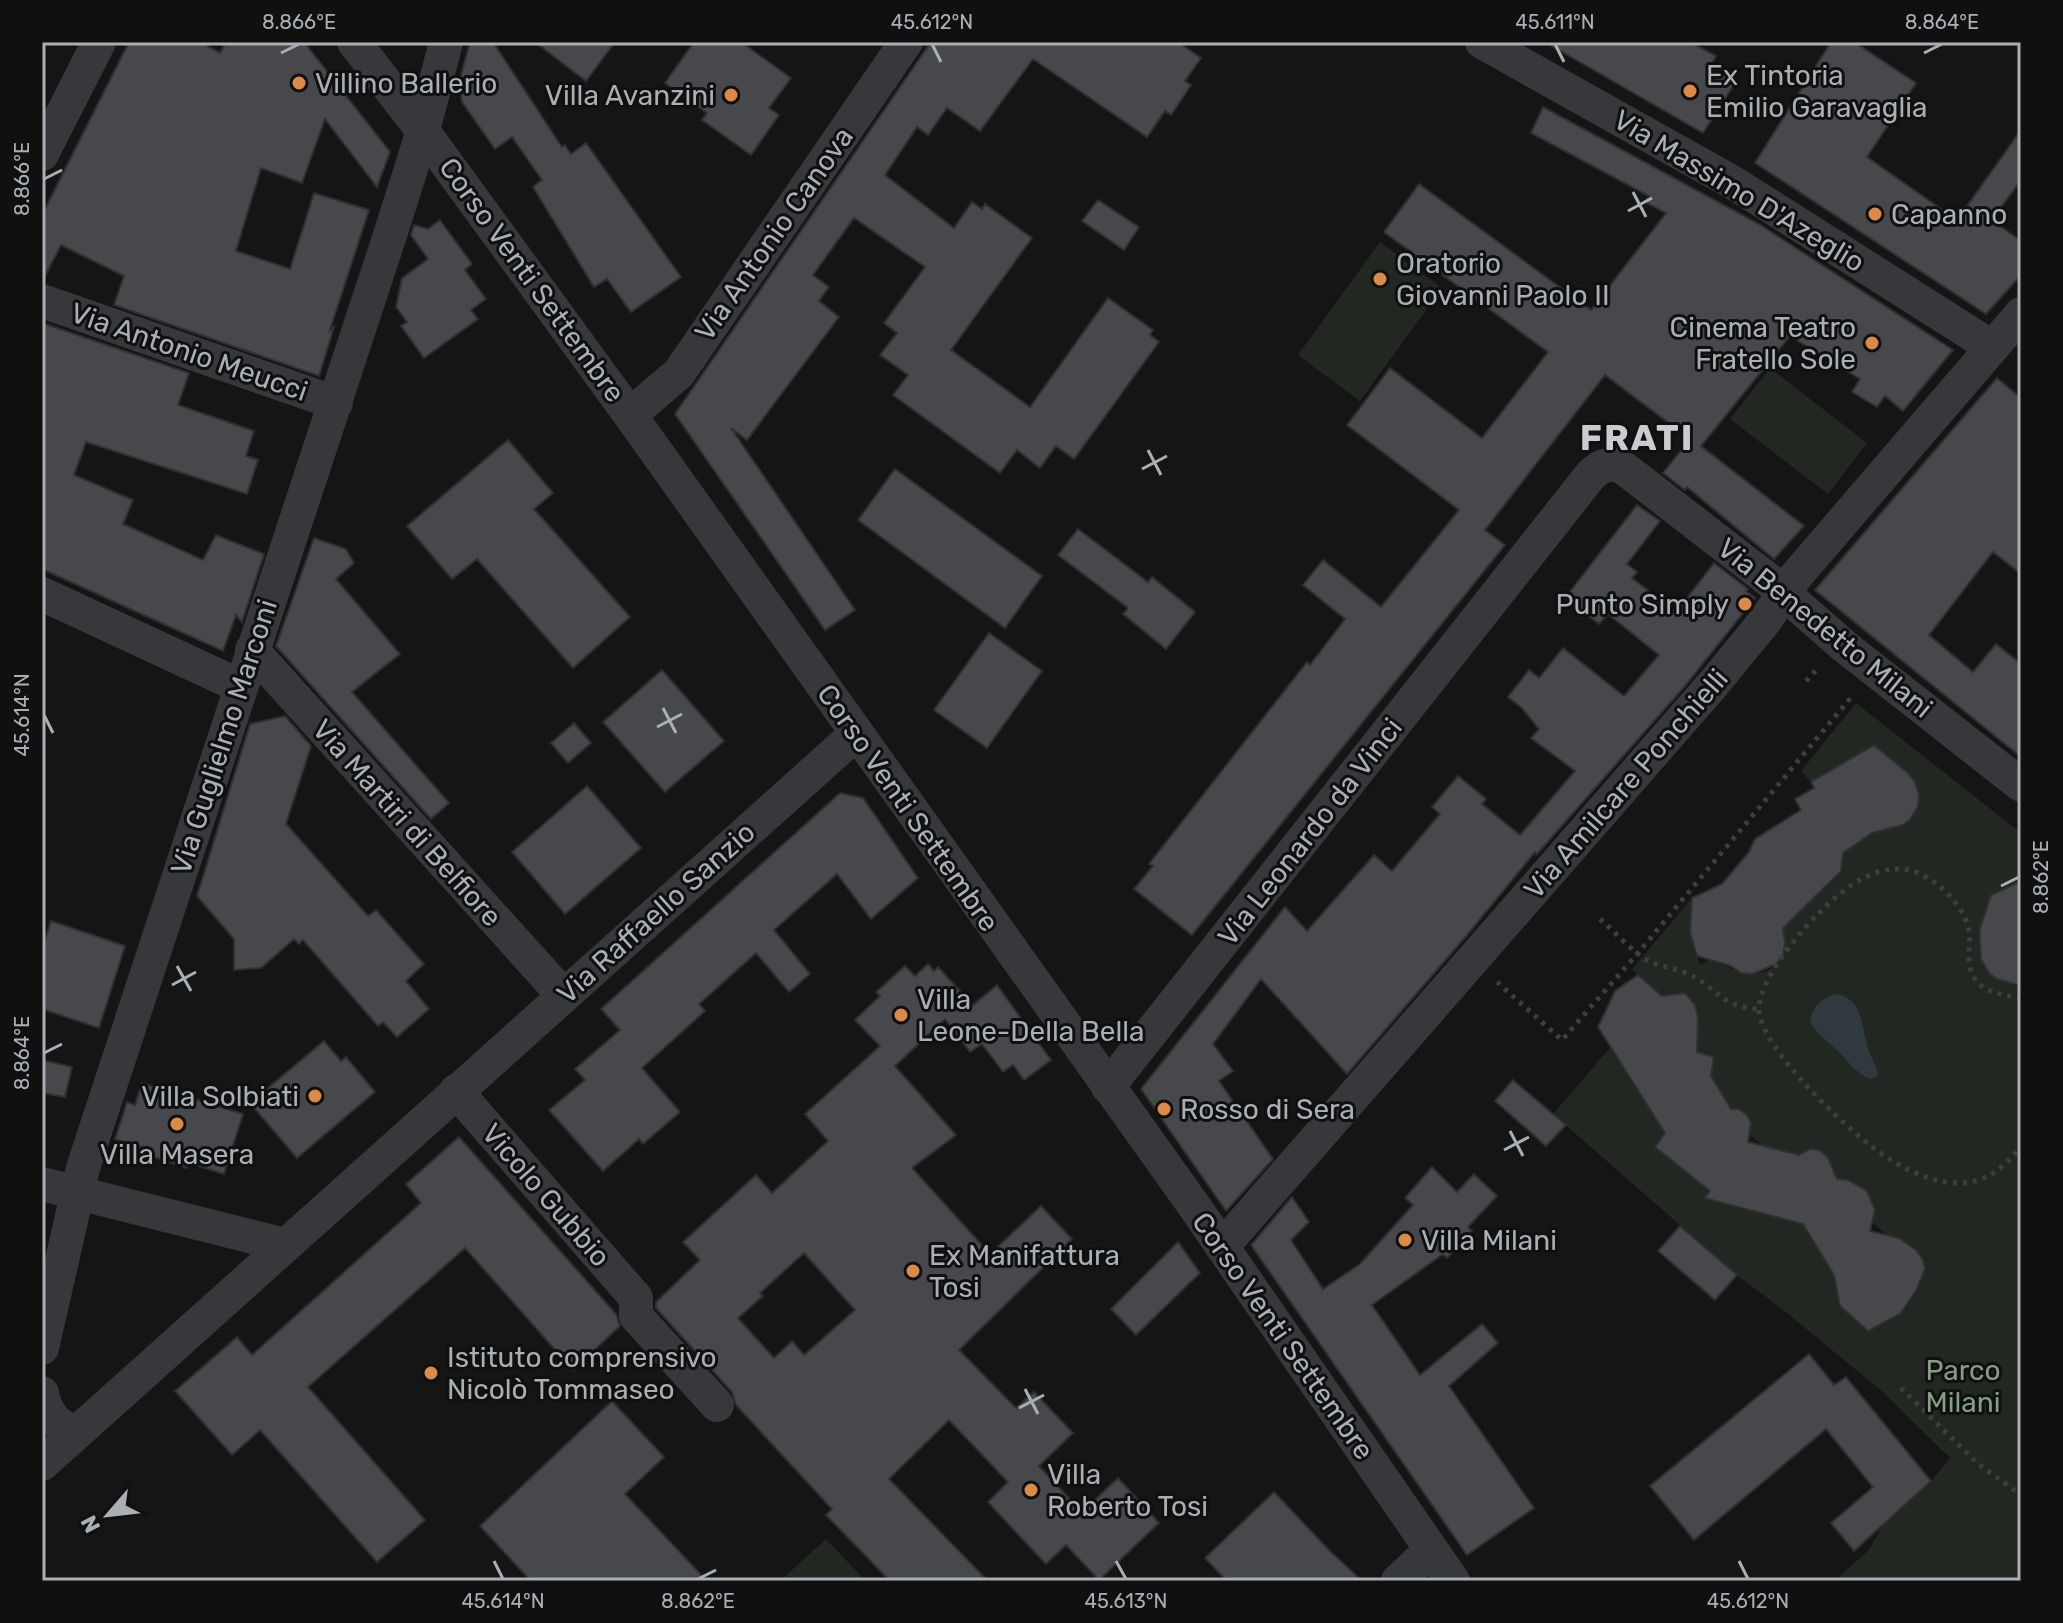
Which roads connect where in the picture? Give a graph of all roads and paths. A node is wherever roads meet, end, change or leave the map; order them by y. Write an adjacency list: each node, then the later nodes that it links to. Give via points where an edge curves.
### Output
1 (99, 42): 7 (street)
2 (354, 42): 6 (street, Corso Venti Settembre)
3 (446, 42): 6 (street, Via Guglielmo Marconi)
4 (906, 42): 12 (street, Via Antonio Canova, via 679,373)
5 (1482, 42): 10 (street, Via Massimo D'Azeglio, via 1732,182)
6 (423, 131): 11 (street, Via Guglielmo Marconi); 12 (street, Corso Venti Settembre)
7 (42, 154)
8 (42, 301): 11 (street, Via Antonio Meucci)
9 (2021, 314): 10 (street, Via Amilcare Ponchielli)
10 (1992, 347): 15 (street, Via Amilcare Ponchielli)
11 (336, 403): 16 (street, Via Guglielmo Marconi)
12 (630, 415): 21 (street, Corso Venti Settembre)
13 (1629, 472): 15 (street, Via Benedetto Milani); 31 (street, Via Leonardo da Vinci, via 1614,465 1597,470)
14 (42, 594): 19 (street)
15 (1783, 595): 22 (street, Via Benedetto Milani); 37 (street, Via Amilcare Ponchielli, via 1694,707)
16 (252, 650): 19 (street, Via Guglielmo Marconi); 26 (street, Via Martiri di Belfiore)
17 (1819, 667): 18 (path)
18 (1806, 681)
19 (240, 686): 35 (street, Via Guglielmo Marconi)
20 (1854, 694): 24 (path)
21 (856, 734): 26 (street, Via Raffaello Sanzio); 31 (street, Corso Venti Settembre)
22 (2021, 785)
23 (1600, 919): 24 (path)
24 (1638, 953): 29 (path, via 1562,1040); 30 (path, via 1689,974 1739,1006)
25 (1487, 973): 29 (path)
26 (563, 995): 32 (street, Via Raffaello Sanzio)
27 (1531, 998): 29 (path)
28 (2021, 998): 30 (path, via 1990,992 1975,981 1969,930 1944,892 1921,873 1891,869 1850,886 1812,920 1763,987)
29 (1524, 1006)
30 (1759, 1009): 33 (path, via 1767,1037 1790,1067 1869,1144 1907,1169 1939,1181 1975,1181 1997,1172)
31 (1108, 1087): 37 (street, Corso Venti Settembre)
32 (456, 1091): 36 (street, Via Raffaello Sanzio); 41 (street, Vicolo Gubbio, via 636,1298 636,1316)
33 (2021, 1147)
34 (42, 1184): 35 (street)
35 (77, 1193): 36 (street); 38 (street, Via Guglielmo Marconi)
36 (285, 1245): 42 (street, Via Raffaello Sanzio)
37 (1222, 1247): 45 (street, Corso Venti Settembre)
38 (42, 1348)
39 (1901, 1388): 44 (path, via 1977,1463)
40 (42, 1393): 42 (street, via 54,1421)
41 (717, 1405)
42 (75, 1433): 43 (street, Via Raffaello Sanzio)
43 (42, 1464)
44 (2021, 1495)
45 (1431, 1550): 46 (street); 47 (street, Corso Venti Settembre)
46 (1398, 1581)
47 (1453, 1581)

